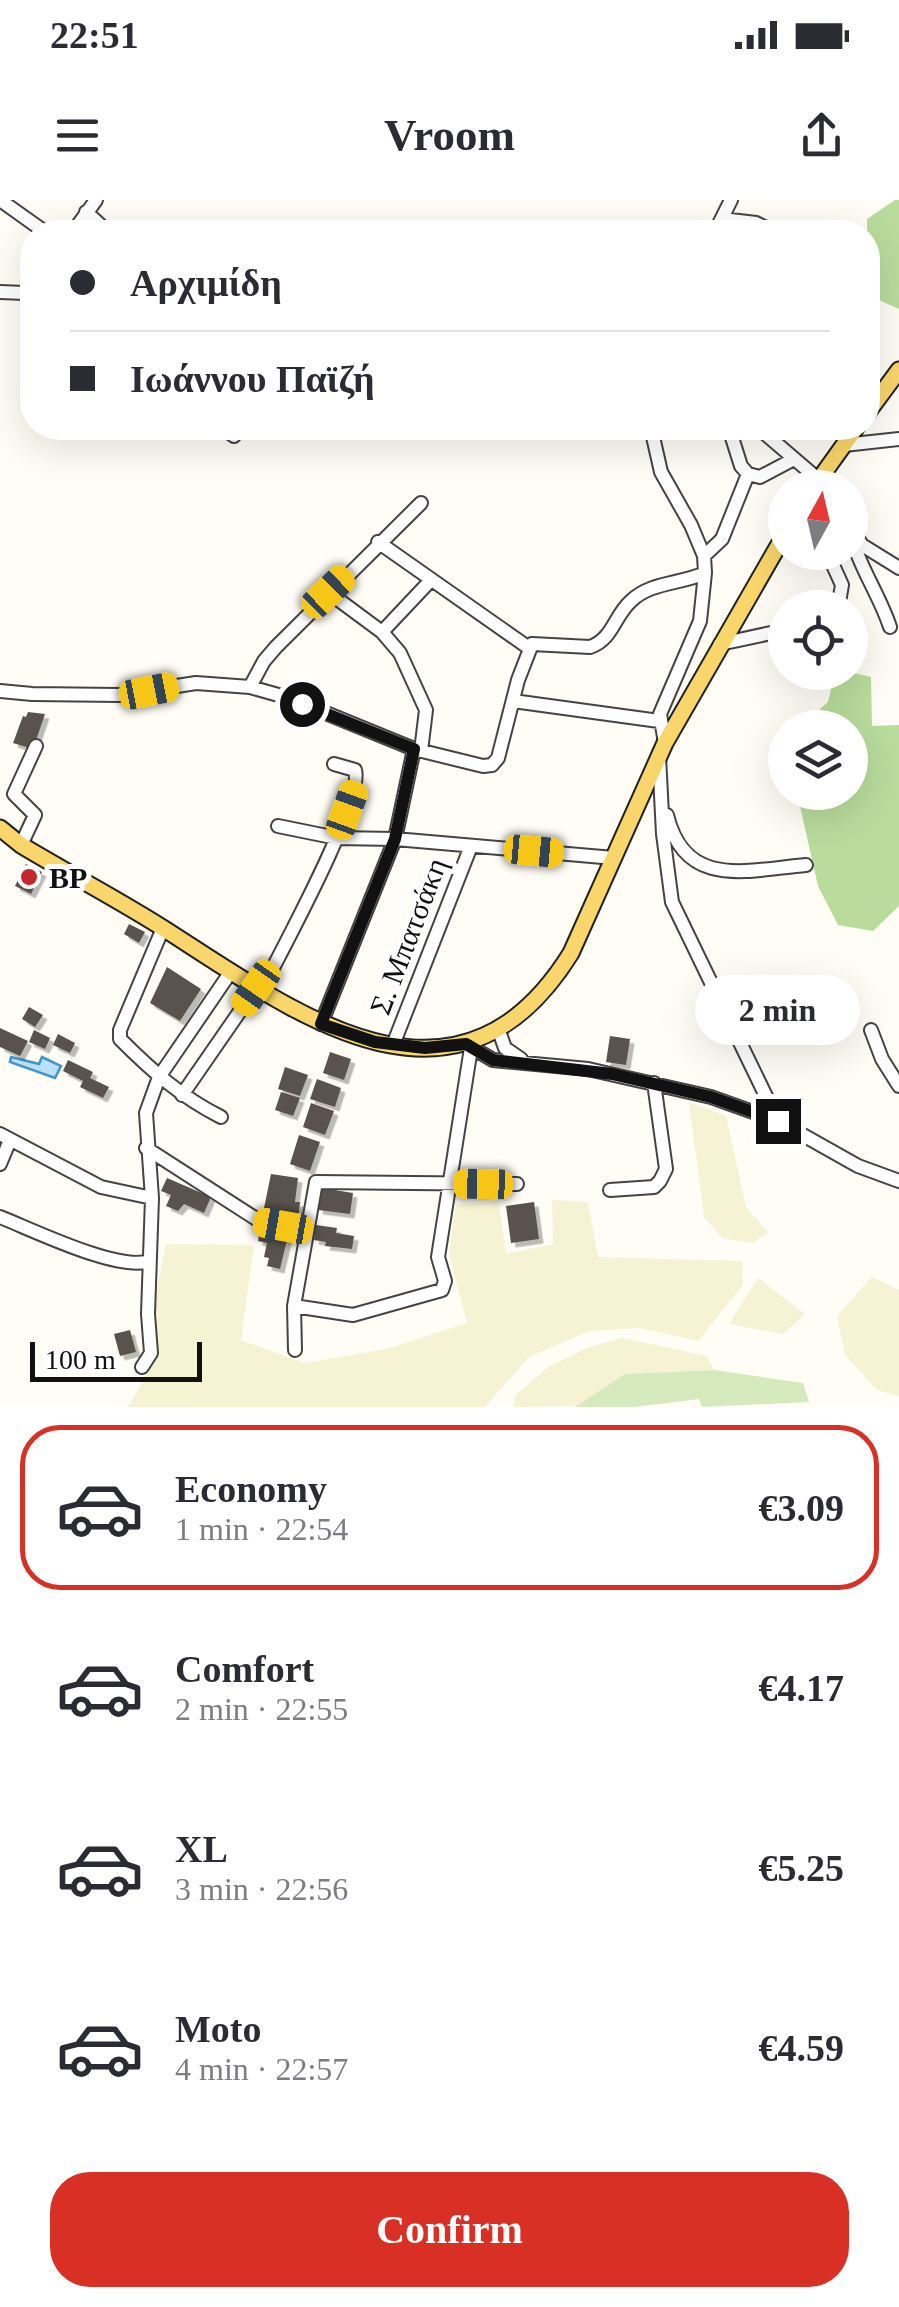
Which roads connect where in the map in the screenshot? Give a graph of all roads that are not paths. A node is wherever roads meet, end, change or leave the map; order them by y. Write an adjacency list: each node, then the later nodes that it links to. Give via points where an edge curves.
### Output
1 (0, 200): 6 (street)
2 (96, 200): 4 (street)
3 (731, 200): 5 (street)
4 (86, 212): 7 (street); 8 (street)
5 (722, 219): 9 (street)
6 (28, 220)
7 (81, 220)
8 (95, 220)
9 (730, 220)
10 (899, 370): 11 (main road)
11 (880, 396)
12 (899, 439): 17 (street)
13 (654, 440): 25 (street, via 661,472)
14 (733, 440): 21 (street)
15 (772, 440): 18 (street)
16 (848, 440): 17 (main road)
17 (844, 445): 20 (main road)
18 (794, 459): 19 (street); 21 (street, via 760,477)
19 (808, 470)
20 (828, 470)
21 (748, 474): 25 (street, via 722,539)
22 (420, 503): 23 (street)
23 (378, 542): 30 (street); 31 (street)
24 (868, 548): 27 (street)
25 (704, 556): 29 (street)
26 (768, 563): 35 (main road)
27 (899, 568)
28 (865, 570): 32 (street)
29 (705, 573): 36 (street, via 635,596 597,645); 40 (street, via 700,621)
30 (431, 580): 33 (street); 36 (street)
31 (328, 592): 33 (street); 37 (street, via 264,660)
32 (890, 627)
33 (382, 632): 43 (street, via 400,653 426,710)
34 (768, 634): 35 (street)
35 (720, 644): 42 (main road)
36 (528, 648): 39 (street)
37 (250, 688): 38 (street, via 196,683 119,695); 43 (street)
38 (0, 690)
39 (512, 700): 40 (street); 43 (street, via 492,765)
40 (659, 721): 42 (street)
41 (36, 746): 50 (street, via 14,794 35,815)
42 (662, 749): 45 (street); 52 (main road)
43 (417, 750): 49 (street)
44 (334, 764): 48 (street, via 357,774)
45 (662, 794): 53 (street, via 682,849 704,868); 68 (street, via 672,902)
46 (278, 826): 48 (street)
47 (0, 828): 50 (main road)
48 (337, 838): 49 (street); 56 (street)
49 (395, 839): 51 (street); 57 (street)
50 (21, 845): 54 (main road)
51 (470, 846): 52 (street); 60 (street, Σ. Μπατσάκη)
52 (614, 858): 58 (main road, via 558,974)
53 (806, 865)
54 (163, 928): 55 (main road); 63 (street, via 119,1035)
55 (230, 973): 56 (main road); 63 (street)
56 (259, 989): 57 (main road); 66 (street)
57 (321, 1024): 60 (main road)
58 (499, 1030): 61 (main road); 62 (street)
59 (871, 1030): 65 (street)
60 (393, 1045): 61 (main road)
61 (469, 1046): 62 (street); 73 (street)
62 (502, 1054): 64 (street)
63 (159, 1078): 66 (street); 70 (street, via 146,1113)
64 (654, 1083): 68 (street); 75 (street, via 664,1176 654,1187)
65 (899, 1086)
66 (182, 1095): 67 (street)
67 (221, 1117)
68 (778, 1121): 72 (street)
69 (5, 1137): 71 (street); 76 (street, via 102,1187)
70 (146, 1148): 76 (street); 78 (street, via 261,1222)
71 (0, 1164)
72 (899, 1182)
73 (449, 1183): 74 (street); 78 (street, via 316,1182); 80 (street, via 438,1257 442,1290 354,1315)
74 (517, 1184)
75 (610, 1190)
76 (152, 1198): 79 (street)
77 (0, 1218): 79 (street, via 137,1265)
78 (306, 1229): 80 (street)
79 (150, 1261): 82 (street, via 151,1353)
80 (294, 1306): 81 (street)
81 (295, 1350)
82 (142, 1367)

